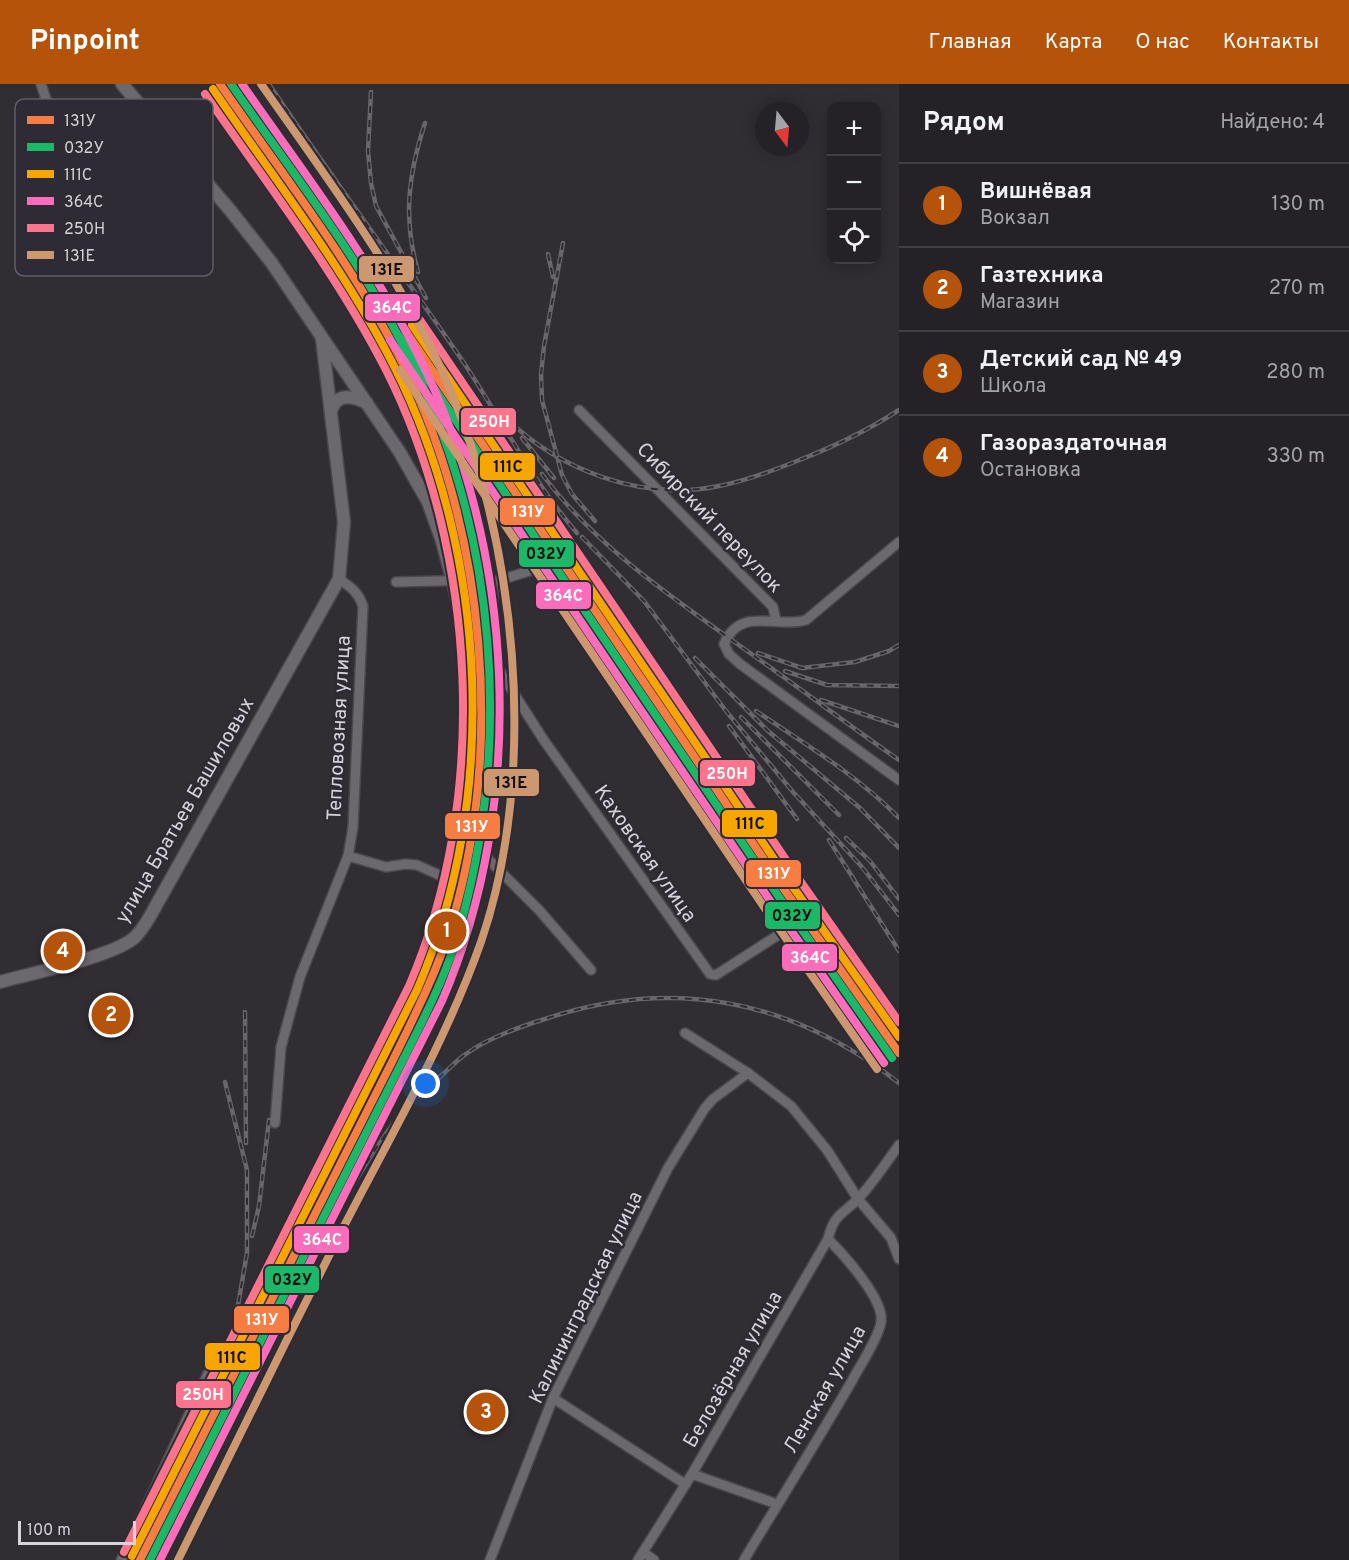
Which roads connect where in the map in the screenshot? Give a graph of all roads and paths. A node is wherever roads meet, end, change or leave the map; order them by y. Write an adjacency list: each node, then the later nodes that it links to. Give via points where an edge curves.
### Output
1 (41, 84): 3 (street)
2 (122, 84): 4 (street)
3 (46, 99)
4 (135, 99)
5 (213, 190): 6 (street)
6 (321, 335): 7 (street); 9 (street)
7 (368, 403): 9 (street, via 345,396); 13 (street, via 428,502)
8 (579, 410): 15 (street, Сибирский переулок, via 773,607)
9 (331, 411): 11 (street, via 344,522)
10 (899, 542): 15 (street, Сибирский переулок, via 806,620)
11 (339, 579): 19 (street, Тепловозная улица, via 352,588 363,606 354,827); 23 (street, улица Братьев Башиловых, via 136,936 97,955)
12 (396, 582): 13 (street)
13 (453, 582): 14 (street); 20 (street, via 467,649 468,687 461,801)
14 (493, 582): 16 (street); 21 (street, via 543,567 558,570)
15 (776, 621): 17 (street, via 755,620 735,629 724,644 729,654)
16 (497, 667): 18 (street); 21 (street, Каховская улица, via 543,739 710,974 716,975)
17 (899, 780)
18 (483, 854): 22 (street); 26 (street, via 475,897)
19 (348, 856): 20 (street, via 386,867 417,865); 28 (street, Тепловозная улица, via 300,977 281,1047)
20 (448, 879): 38 (street, via 405,1009 294,1238 254,1311 209,1375)
21 (797, 923): 24 (street)
22 (591, 970)
23 (0, 982)
24 (867, 1030)
25 (686, 1033): 27 (street)
26 (422, 1040)
27 (748, 1073): 30 (street, via 791,1106 827,1150); 33 (street, Калининградская улица, via 705,1108 668,1168)
28 (275, 1123)
29 (899, 1145): 30 (street)
30 (858, 1199): 31 (street, Белозёрная улица, via 839,1214); 32 (street, via 891,1238)
31 (828, 1239): 34 (street, Белозёрная улица); 36 (street, Ленская улица, via 851,1262 880,1311 882,1322)
32 (899, 1259)
33 (553, 1398): 35 (street); 39 (street, Калининградская улица)
34 (692, 1474): 35 (street, Белозёрная улица); 36 (street)
35 (685, 1484): 37 (street, Белозёрная улица)
36 (777, 1504): 41 (street, Ленская улица)
37 (641, 1556): 40 (street)
38 (123, 1560)
39 (490, 1560)
40 (654, 1560)
41 (744, 1560)

